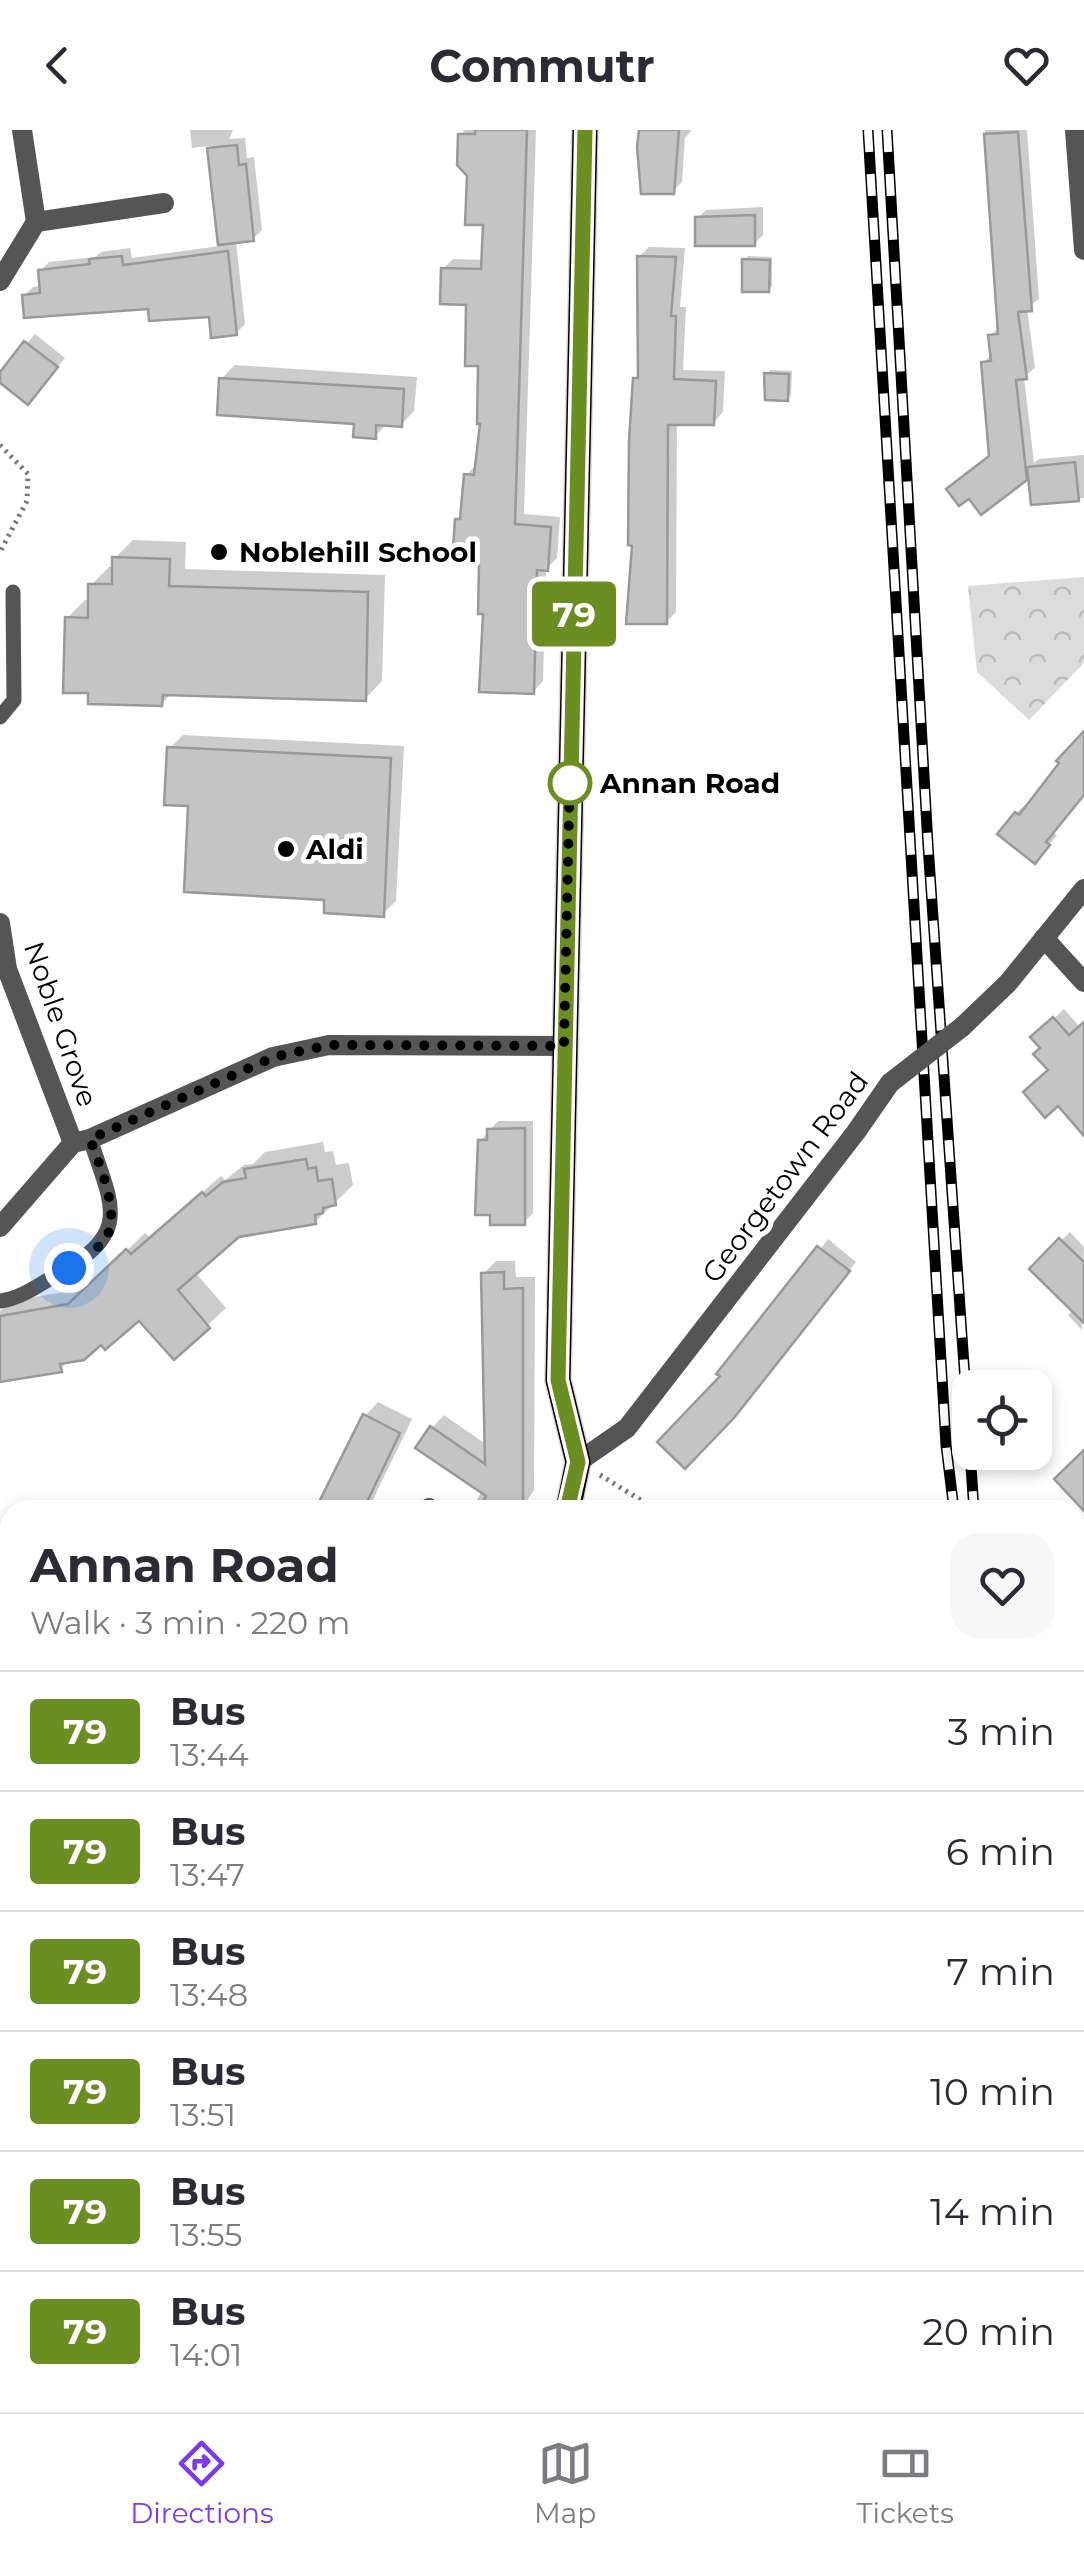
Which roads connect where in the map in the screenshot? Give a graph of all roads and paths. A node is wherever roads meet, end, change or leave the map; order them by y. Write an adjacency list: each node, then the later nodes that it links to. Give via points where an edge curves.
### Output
1 (22, 130): 5 (street)
2 (584, 130): 16 (main road)
3 (1074, 130): 6 (street)
4 (164, 203): 5 (street)
5 (36, 222): 7 (street)
6 (1084, 250)
7 (0, 280)
8 (0, 444): 9 (path, via 28,474 27,501)
9 (0, 552)
10 (13, 592): 11 (lane, via 14,700)
11 (0, 718)
12 (1084, 888): 14 (street, Georgetown Road)
13 (0, 922): 17 (street, Noble Grove, via 7,969)
14 (1044, 938): 15 (street); 20 (street, Georgetown Road, bridge, via 962,1027 890,1082 627,1428)
15 (1084, 982)
16 (564, 1046): 17 (street, via 329,1045 274,1057); 20 (main road, via 558,1380)
17 (82, 1141): 18 (street); 19 (lane, via 108,1194 106,1238 69,1268)
18 (0, 1226)
19 (0, 1301)
20 (578, 1462): 21 (main road); 22 (path)
21 (570, 1500)
22 (641, 1500)

